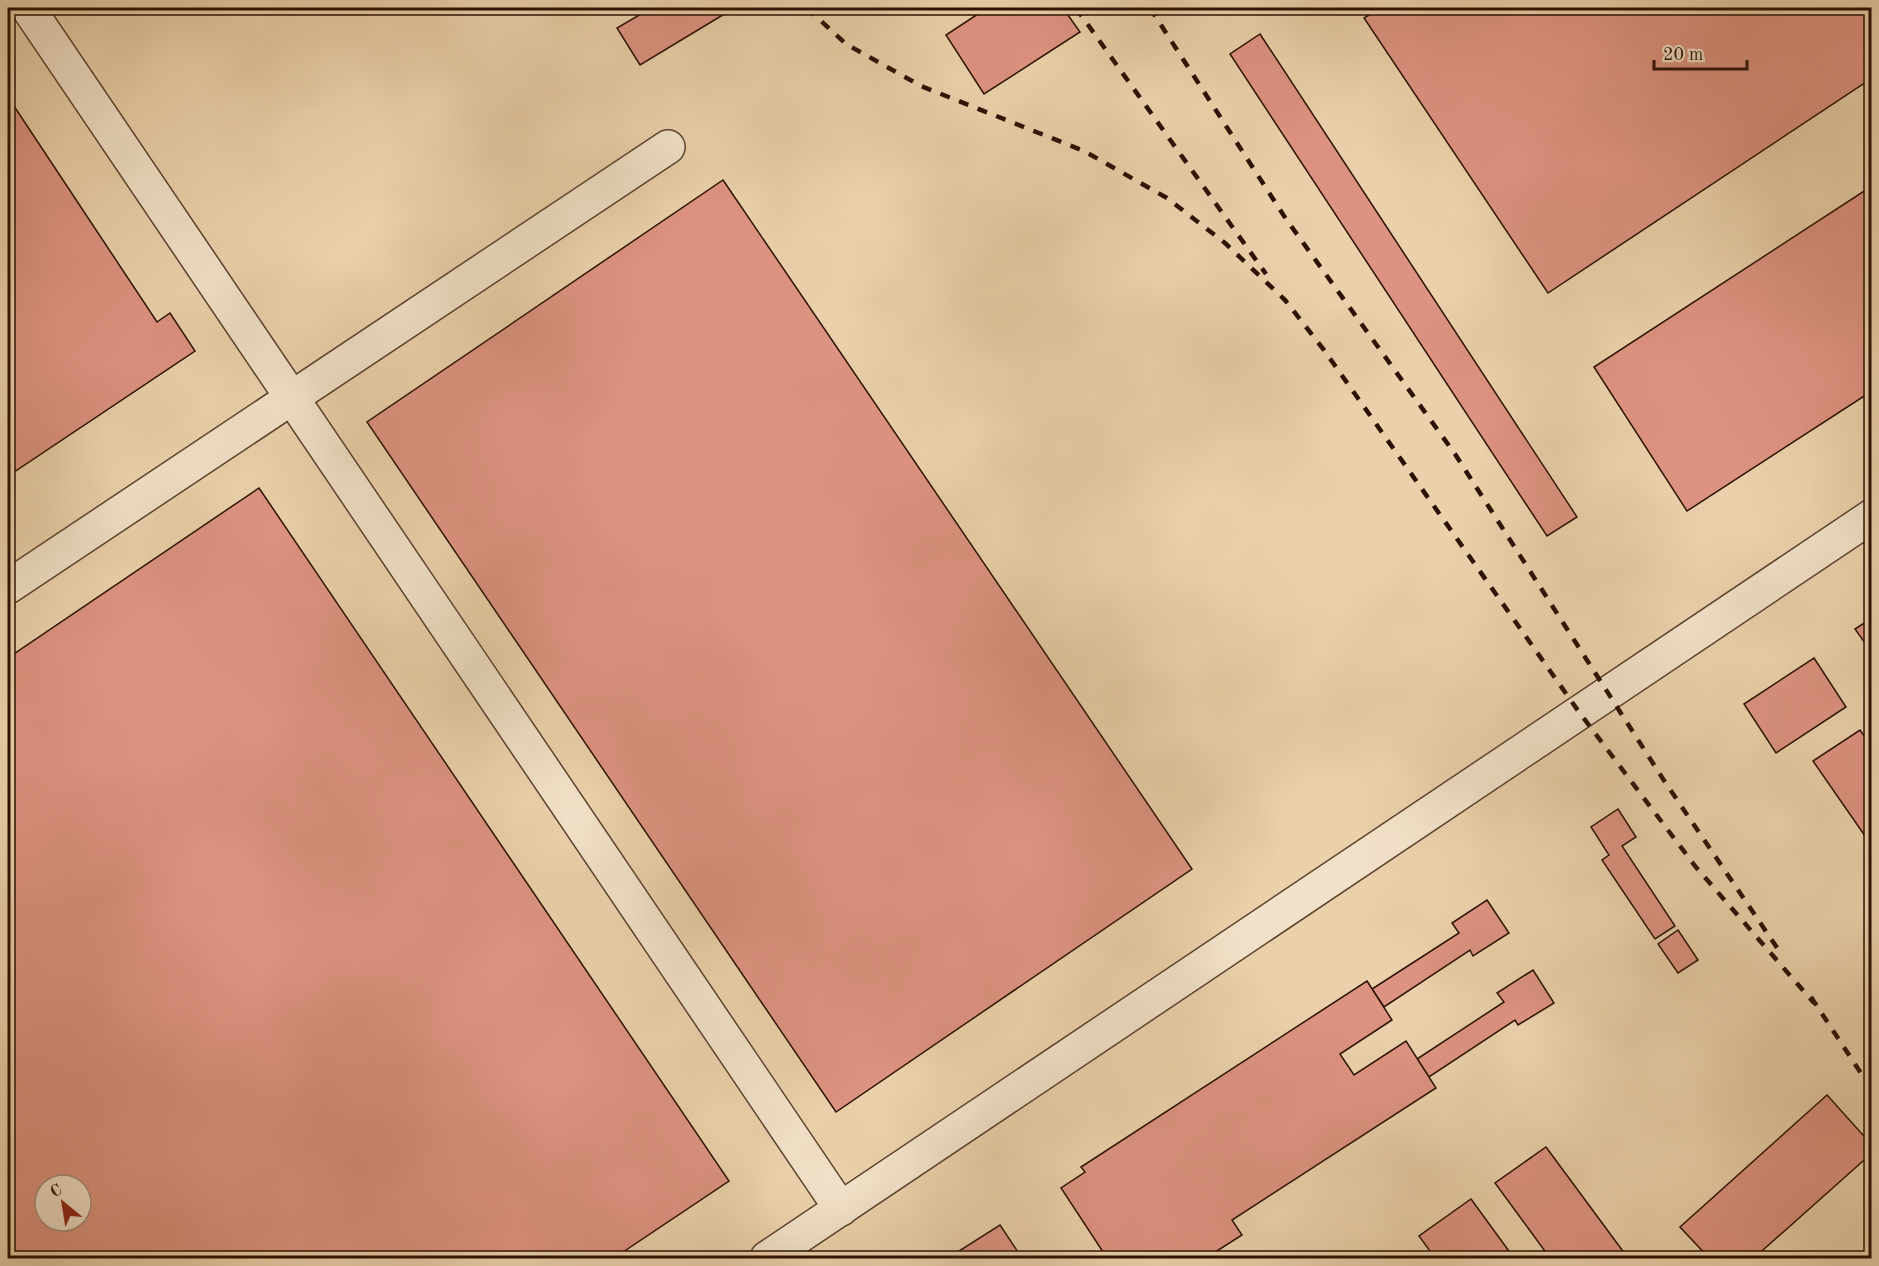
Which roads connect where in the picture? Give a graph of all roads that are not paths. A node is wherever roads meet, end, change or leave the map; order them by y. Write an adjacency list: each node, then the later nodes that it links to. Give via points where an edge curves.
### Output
1 (28, 8): 3 (lane)
2 (668, 147): 3 (lane)
3 (292, 397): 5 (lane); 6 (lane)
4 (1872, 516): 6 (lane)
5 (8, 587)
6 (841, 1209): 7 (lane)
7 (767, 1258)

